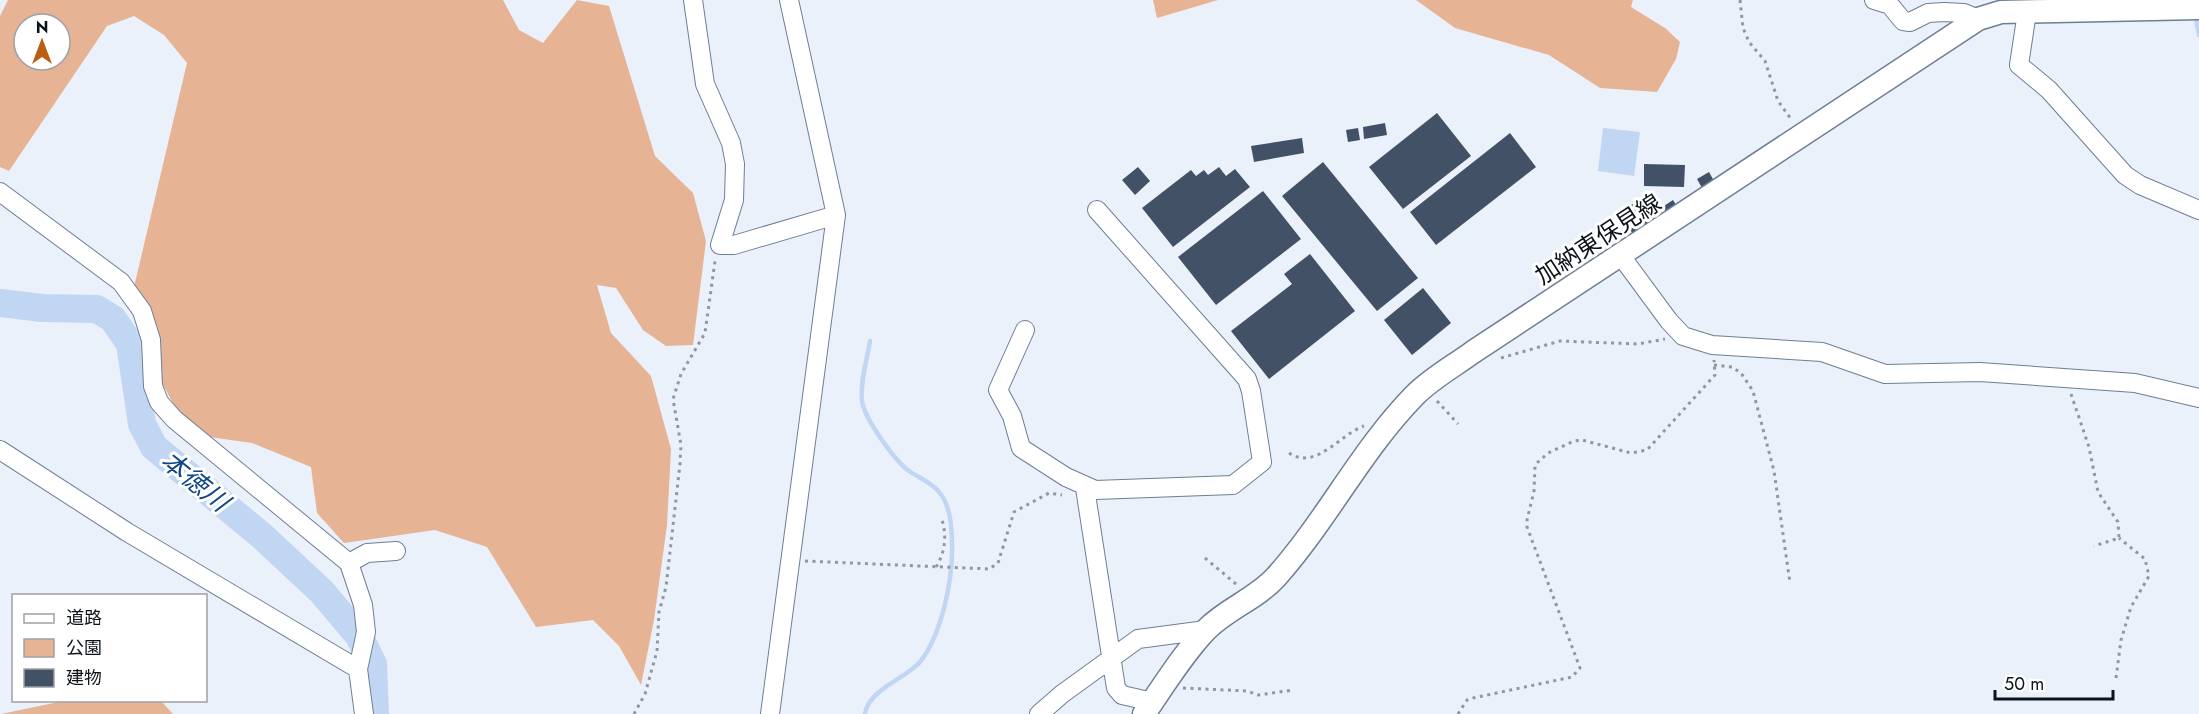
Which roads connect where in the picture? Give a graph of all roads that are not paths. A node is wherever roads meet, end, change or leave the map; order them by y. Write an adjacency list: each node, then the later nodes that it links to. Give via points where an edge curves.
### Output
1 (693, 0): 10 (street, via 705,84 731,143 735,164 734,200 720,245 734,245)
2 (789, 0): 10 (street)
3 (1874, 0): 6 (street, via 1890,5 1903,21 1944,12 1964,13)
4 (2189, 8): 5 (main road, 加納東保見線)
5 (2026, 12): 6 (main road, 加納東保見線, via 2001,12); 9 (street, via 2019,65 2049,90 2125,175)
6 (1978, 19): 11 (main road, 加納東保見線)
7 (0, 192): 17 (street, via 121,282 142,311 151,340 153,386 159,402 174,418)
8 (1097, 210): 15 (street, via 1247,379 1262,462 1233,485 1095,490)
9 (2199, 210)
10 (836, 215): 23 (street)
11 (1621, 256): 13 (street, via 1683,336 1712,345 1822,352 1885,374 1980,372 2135,383); 18 (main road, 加納東保見線, via 1416,394 1383,432 1274,579)
12 (1025, 330): 15 (street, via 998,390 1012,416 1021,448)
13 (2199, 398)
14 (0, 450): 20 (street, via 127,532)
15 (1086, 495): 19 (street)
16 (396, 551): 17 (street, via 367,553)
17 (349, 563): 20 (street, via 363,606 366,632)
18 (1206, 630): 19 (street, via 1138,639); 21 (main road, 加納東保見線)
19 (1110, 658): 21 (street, via 1116,688); 24 (street)
20 (359, 662): 22 (street)
21 (1149, 708)
22 (364, 714)
23 (770, 714)
24 (1039, 714)

